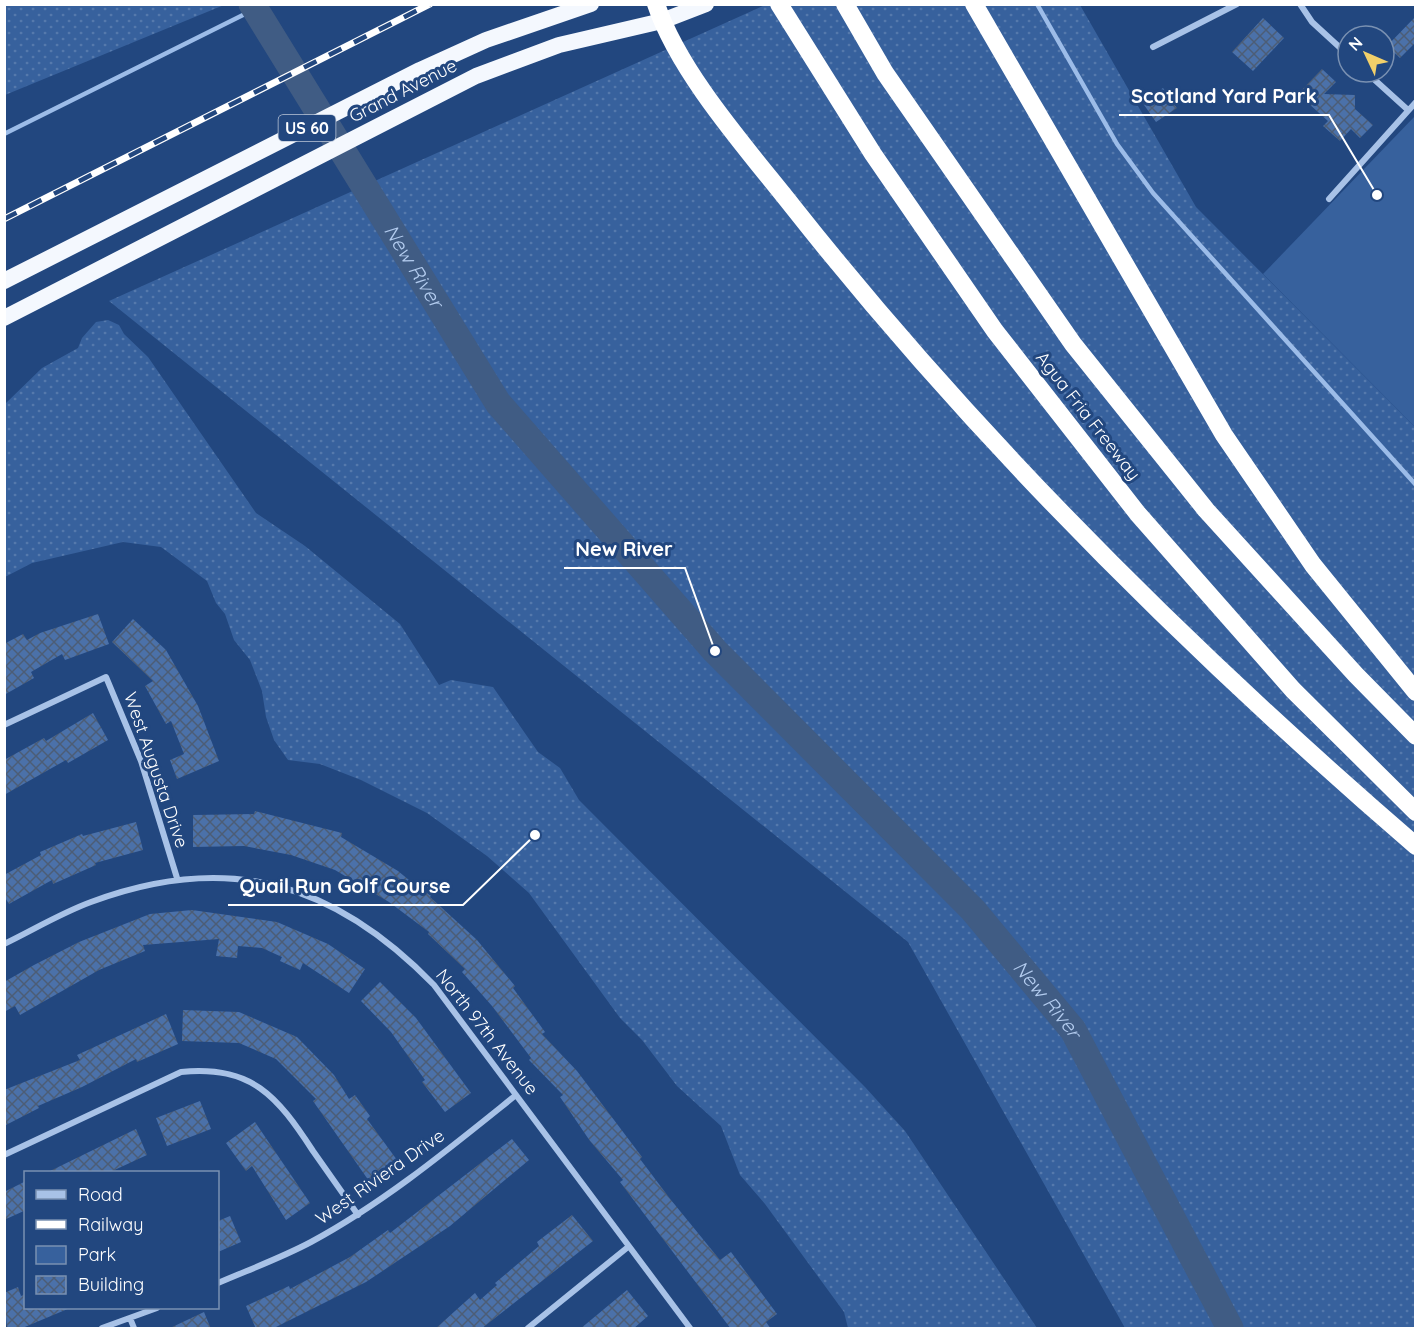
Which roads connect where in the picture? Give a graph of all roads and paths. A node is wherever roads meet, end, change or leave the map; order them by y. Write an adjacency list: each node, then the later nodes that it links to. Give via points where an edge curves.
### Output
1 (591, 4): 15 (highway, Grand Avenue / US 60, via 486,40 420,70)
2 (706, 4): 8 (highway, Grand Avenue / US 60)
3 (779, 4): 20 (highway, Agua Fria Freeway, via 873,154 995,331 1138,514 1293,690)
4 (845, 4): 19 (highway, Agua Fria Freeway, via 885,73 1073,344 1206,510)
5 (974, 4): 17 (highway, via 1230,444 1313,565)
6 (1237, 4): 10 (street)
7 (1300, 4): 9 (street, via 1312,22)
8 (659, 13): 16 (highway, Grand Avenue / US 60, via 524,56 433,97); 21 (highway, via 673,46 756,160 938,383 1129,582)
9 (1336, 44)
10 (1153, 47)
11 (1379, 84): 13 (street)
12 (1416, 102): 13 (street)
13 (1408, 110): 14 (street)
14 (1329, 199)
15 (4, 281)
16 (4, 318)
17 (1416, 692)
18 (4, 725): 22 (street, West Augusta Drive, via 106,677 141,761)
19 (1416, 736)
20 (1416, 812)
21 (1416, 846)
22 (177, 878): 23 (street, North 97th Avenue, via 89,902); 24 (street, North 97th Avenue, via 246,878 279,885 309,895 387,940 434,986)
23 (4, 944)
24 (516, 1095): 26 (street, West Riviera Drive, via 418,1174); 27 (street, North 97th Avenue)
25 (4, 1155): 26 (street, via 181,1072 207,1070 238,1076 267,1092 287,1112)
26 (358, 1215): 28 (street, West Riviera Drive, via 308,1244)
27 (628, 1246): 33 (street); 34 (street, North 97th Avenue)
28 (219, 1283)
29 (154, 1309): 30 (street)
30 (130, 1318): 31 (street); 32 (street)
31 (102, 1329)
32 (134, 1329)
33 (528, 1329)
34 (690, 1329)

